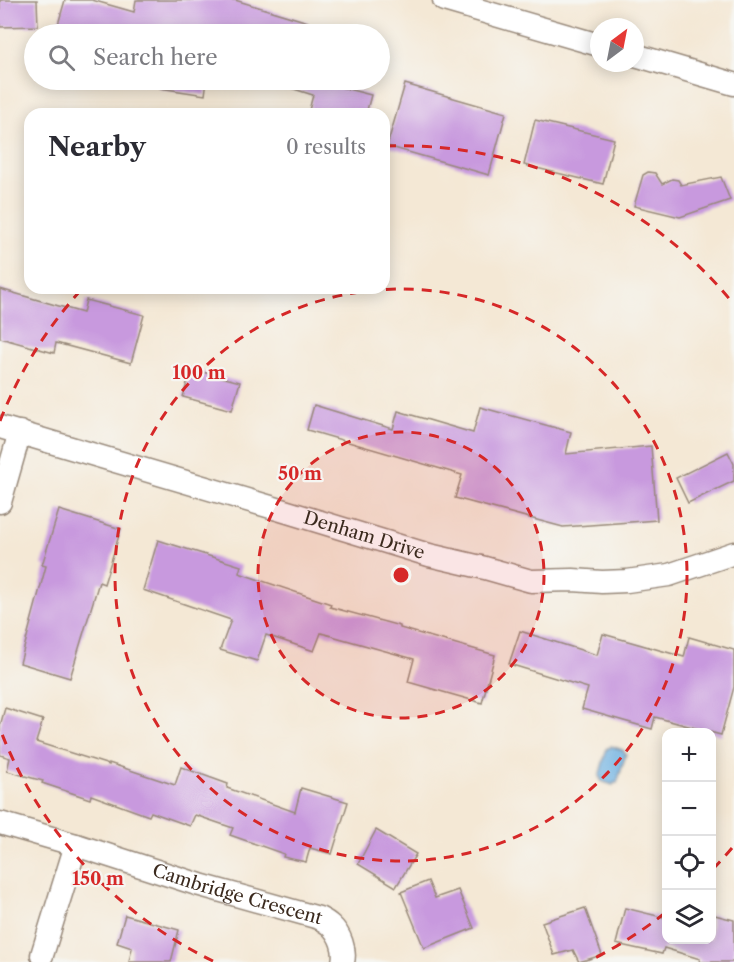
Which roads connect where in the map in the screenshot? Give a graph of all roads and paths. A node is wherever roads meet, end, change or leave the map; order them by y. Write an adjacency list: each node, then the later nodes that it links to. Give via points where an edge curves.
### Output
1 (444, 0): 2 (street)
2 (590, 42)
3 (644, 58): 4 (street)
4 (734, 84)
5 (10, 430): 6 (street); 7 (street, Denham Drive, via 429,555 531,581 627,581 669,575)
6 (0, 502)
7 (734, 553)
8 (0, 823): 9 (street, Cambridge Crescent)
9 (76, 845): 10 (street); 11 (street, Cambridge Crescent, via 319,918 331,925 340,938)
10 (42, 955)
11 (343, 962)

